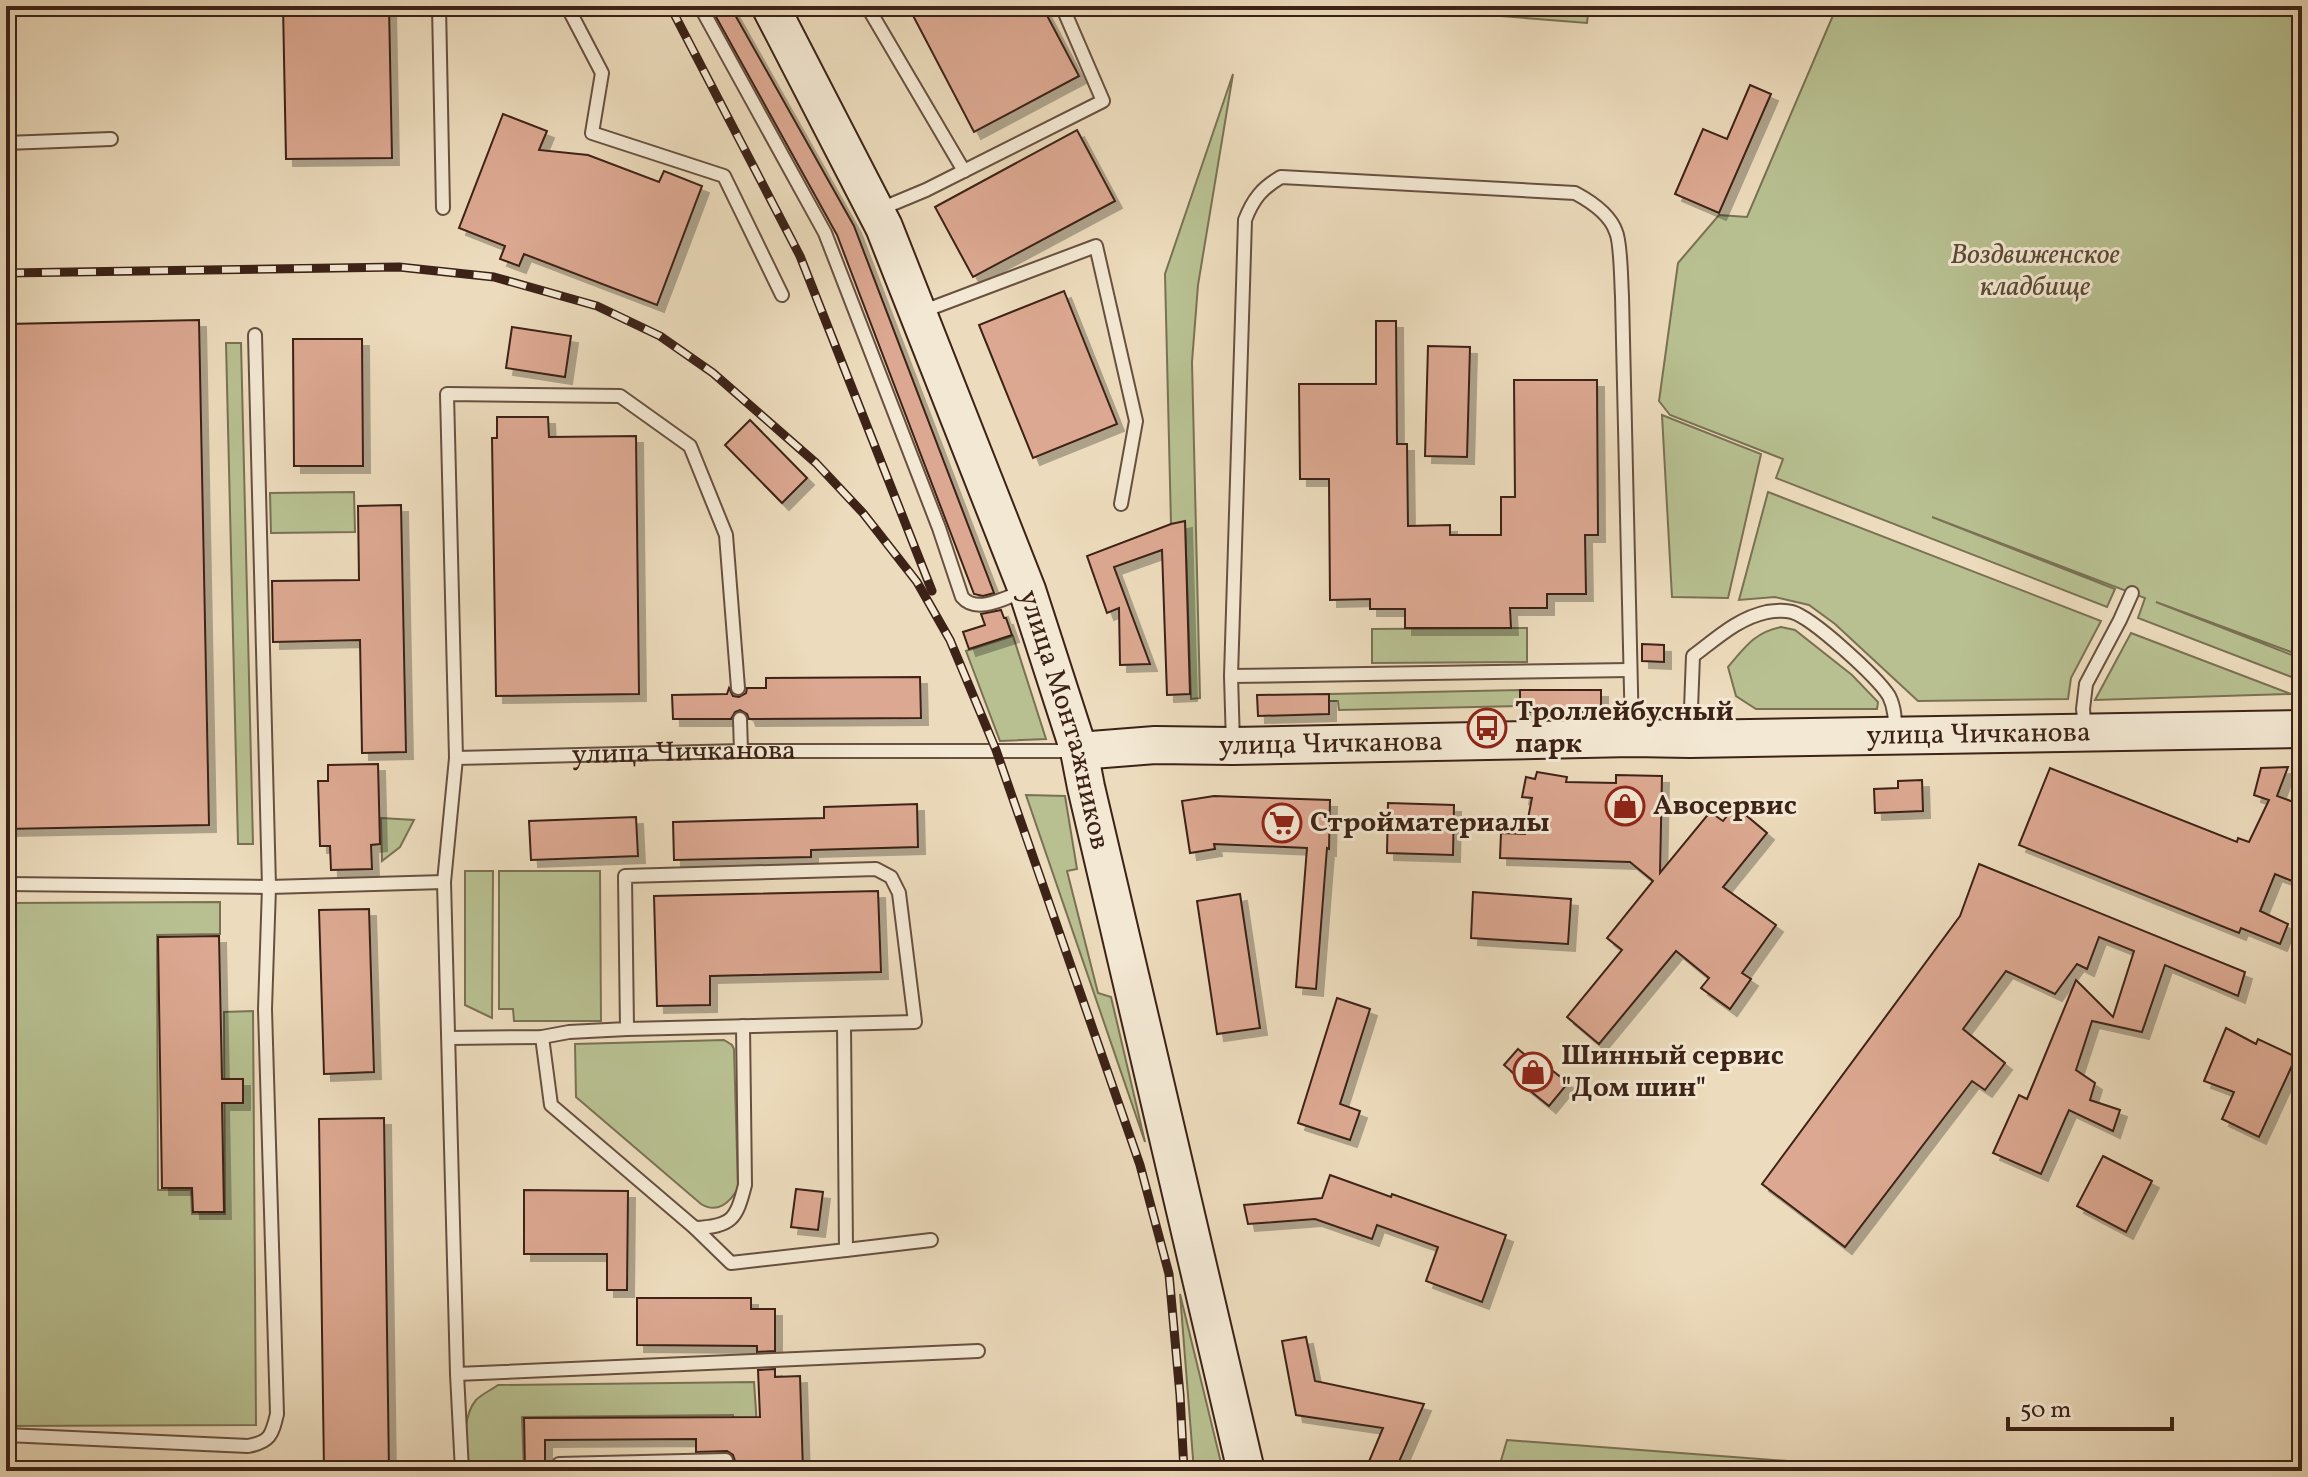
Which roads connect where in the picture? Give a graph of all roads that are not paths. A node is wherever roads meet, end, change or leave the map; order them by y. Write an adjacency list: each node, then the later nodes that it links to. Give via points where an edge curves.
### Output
1 (439, 6): 10 (lane)
2 (567, 6): 12 (lane, via 602,73 592,133 724,176)
3 (700, 6): 16 (lane, via 825,233 962,597 982,605)
4 (770, 6): 11 (main road, улица Монтажников)
5 (867, 6): 9 (lane)
6 (1062, 6): 9 (lane, via 1103,101)
7 (111, 139): 8 (lane)
8 (6, 143)
9 (964, 171): 11 (lane)
10 (443, 208)
11 (875, 212): 13 (main road, улица Монтажников)
12 (782, 295)
13 (918, 313): 15 (lane, via 1096,246 1136,421); 16 (main road, улица Монтажников)
14 (255, 335): 33 (lane)
15 (1121, 504)
16 (1027, 590): 29 (main road, улица Монтажников)
17 (2132, 593): 23 (lane, via 2086,684)
18 (1630, 670): 19 (lane); 19 (lane, via 1616,232 1597,208 1575,193 1281,177 1257,195 1245,220); 25 (lane)
19 (1231, 676): 27 (lane)
20 (738, 688): 30 (lane, via 726,535 690,446 620,396 447,394)
21 (740, 719): 28 (lane)
22 (2302, 729): 23 (main road, улица Чичканова)
23 (2085, 732): 24 (main road, улица Чичканова)
24 (1895, 735): 26 (main road, улица Чичканова); 26 (lane, via 1889,696 1864,667 1792,612 1769,611 1738,623 1693,656)
25 (1632, 738): 26 (main road, улица Чичканова); 27 (main road, улица Чичканова)
26 (1690, 739)
27 (1233, 746): 29 (main road, улица Чичканова)
28 (741, 751): 29 (lane, улица Чичканова); 30 (lane, улица Чичканова)
29 (1079, 751): 49 (main road, улица Монтажников)
30 (456, 758): 31 (lane)
31 (444, 882): 33 (lane); 38 (lane)
32 (6, 884): 33 (lane)
33 (269, 887): 44 (lane, via 265,1009 277,1414 273,1431 267,1440 248,1446)
34 (844, 1024): 35 (lane); 36 (lane, via 915,1022 899,893 891,877 876,869 625,876); 41 (lane)
35 (743, 1026): 36 (lane); 39 (lane, via 745,1185 732,1218 721,1227)
36 (627, 1029): 37 (lane)
37 (542, 1037): 38 (lane); 39 (lane, via 551,1105)
38 (449, 1038): 43 (lane)
39 (695, 1228): 41 (lane, via 731,1263)
40 (931, 1240): 41 (lane)
41 (846, 1250)
42 (978, 1351): 43 (lane)
43 (457, 1374): 48 (lane)
44 (6, 1435)
45 (726, 1460): 47 (lane)
46 (559, 1464): 47 (lane)
47 (620, 1467)
48 (462, 1471)
49 (1246, 1471)

